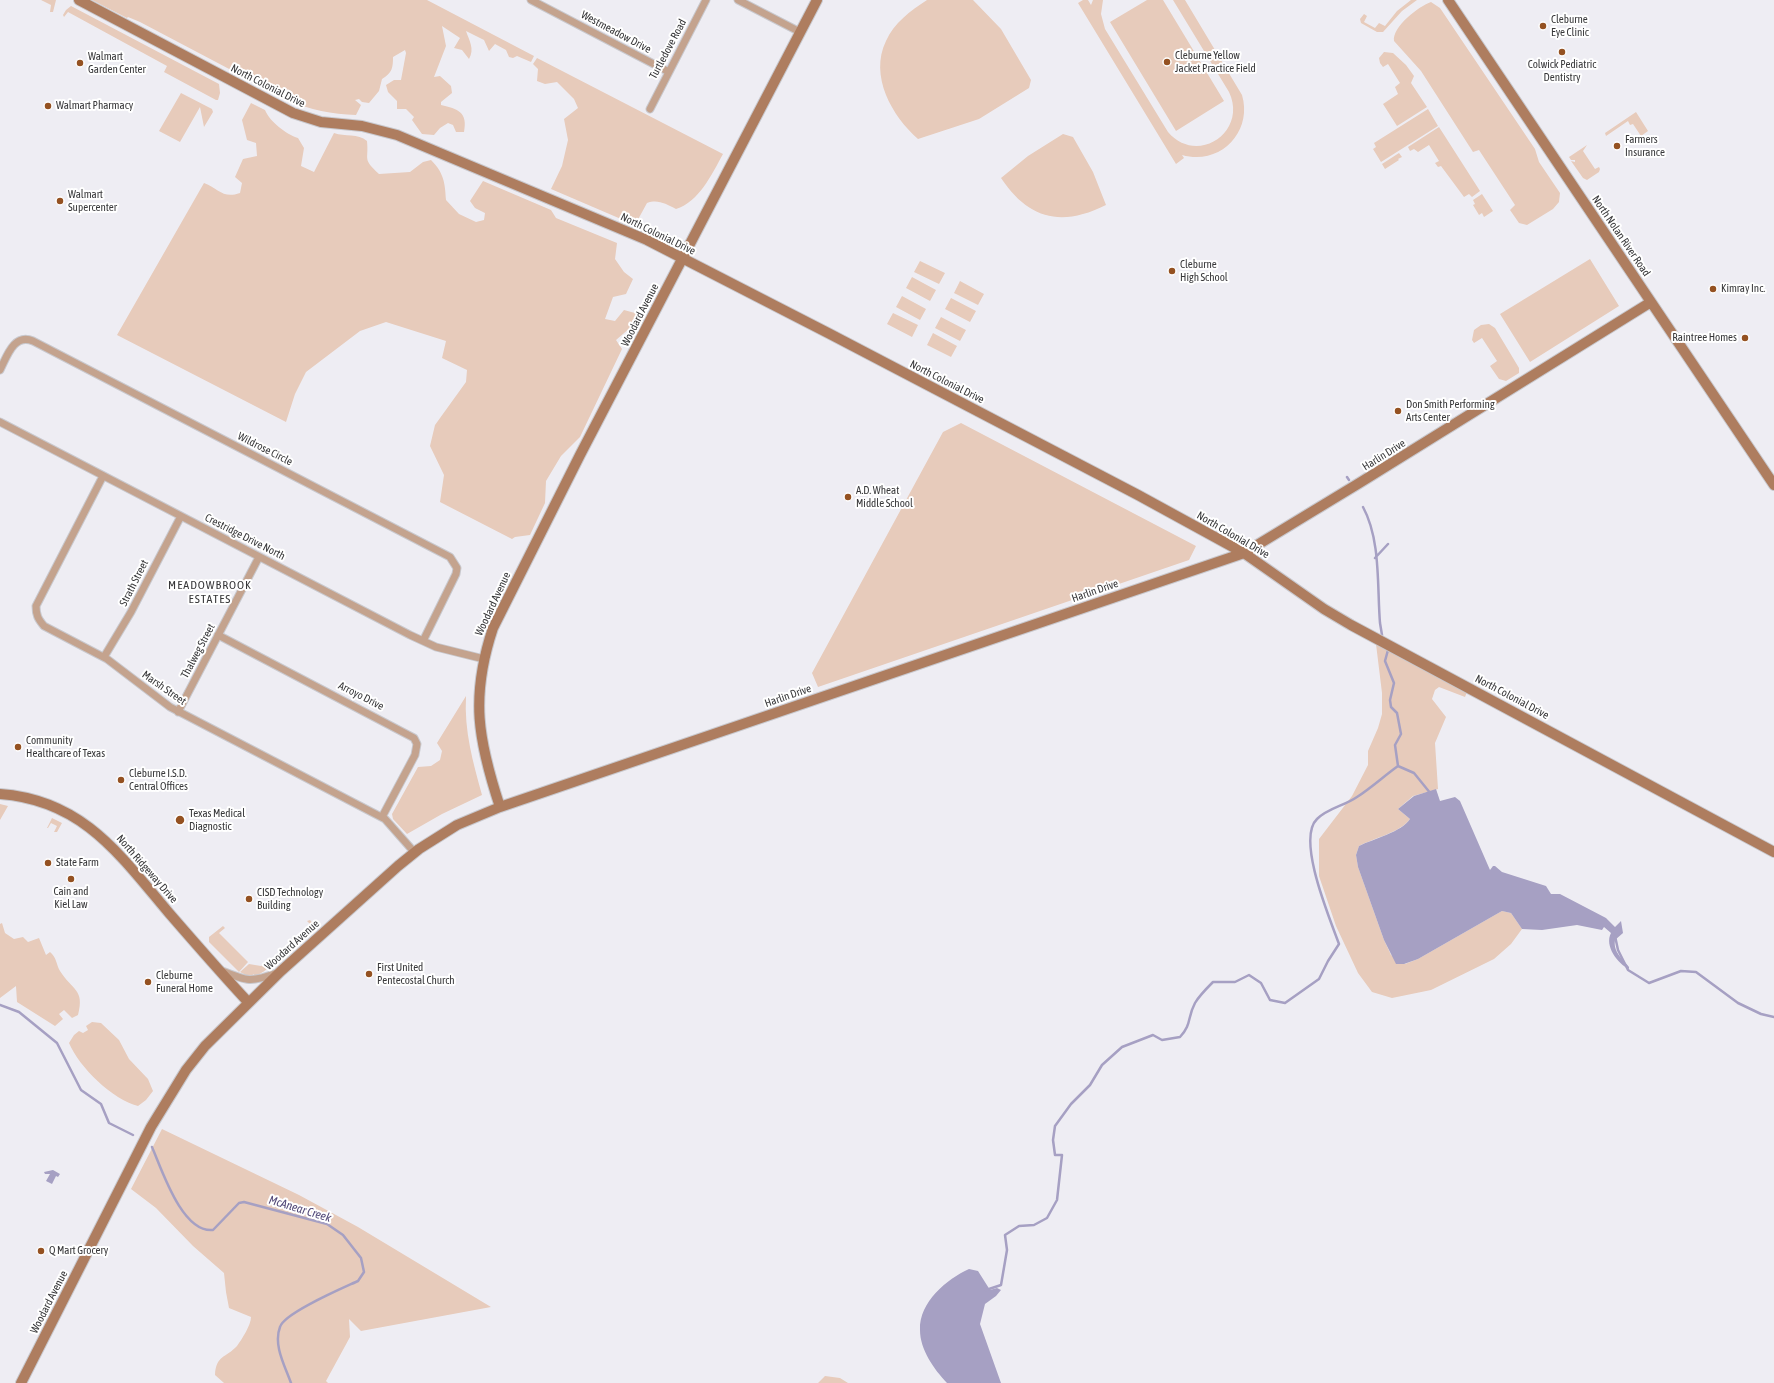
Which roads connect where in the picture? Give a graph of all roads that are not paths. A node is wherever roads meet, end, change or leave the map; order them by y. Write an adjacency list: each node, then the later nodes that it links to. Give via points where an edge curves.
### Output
1 (79, 0): 10 (street, North Colonial Drive, via 293,113 321,122 362,126 398,135 623,230)
2 (531, 0): 8 (street, Westmeadow Drive)
3 (706, 0): 8 (street, Turtledove Road)
4 (738, 0): 7 (street)
5 (817, 0): 7 (street, Woodard Avenue)
6 (1448, 0): 11 (street, North Nolan River Road)
7 (800, 32): 10 (street, Woodard Avenue)
8 (669, 72): 9 (street, Turtledove Road)
9 (650, 109)
10 (683, 259): 17 (street, North Colonial Drive); 22 (street, Woodard Avenue, via 492,628)
11 (1651, 302): 15 (street, North Nolan River Road); 17 (street, Harlin Drive)
12 (0, 370): 20 (street, Wildrose Circle, via 13,346 26,338 450,557 456,574)
13 (0, 422): 14 (street, Crestridge Drive North)
14 (103, 476): 16 (street, Crestridge Drive North); 21 (street, Marsh Street, via 38,600 36,614 44,626)
15 (1774, 485)
16 (181, 516): 18 (street, Crestridge Drive North); 21 (street, Strath Street, via 131,612)
17 (1244, 553): 25 (street, Harlin Drive); 28 (street, North Colonial Drive, via 1351,625)
18 (259, 557): 19 (street, Thalweg Street); 20 (street, Crestridge Drive North)
19 (218, 635): 23 (street, Thalweg Street); 26 (street, Arroyo Drive, via 414,738 417,744 415,755)
20 (423, 641): 22 (street, Crestridge Drive North, via 436,647)
21 (104, 657): 23 (street, Marsh Street, via 160,702)
22 (484, 659): 25 (street, Woodard Avenue, via 479,698 480,729 487,766)
23 (178, 712): 26 (street, Marsh Street)
24 (0, 794): 29 (street, North Ridgeway Drive, via 28,799 59,809 93,829 120,855)
25 (500, 807): 27 (street, Woodard Avenue, via 457,825)
26 (382, 817): 27 (street, Marsh Street)
27 (415, 852): 30 (street, Woodard Avenue)
28 (1774, 852)
29 (218, 970): 30 (street, via 244,980 258,980); 31 (street, North Ridgeway Drive)
30 (281, 971): 31 (street, Woodard Avenue)
31 (248, 1002): 32 (street, Woodard Avenue, via 204,1046 170,1094)
32 (21, 1383)

